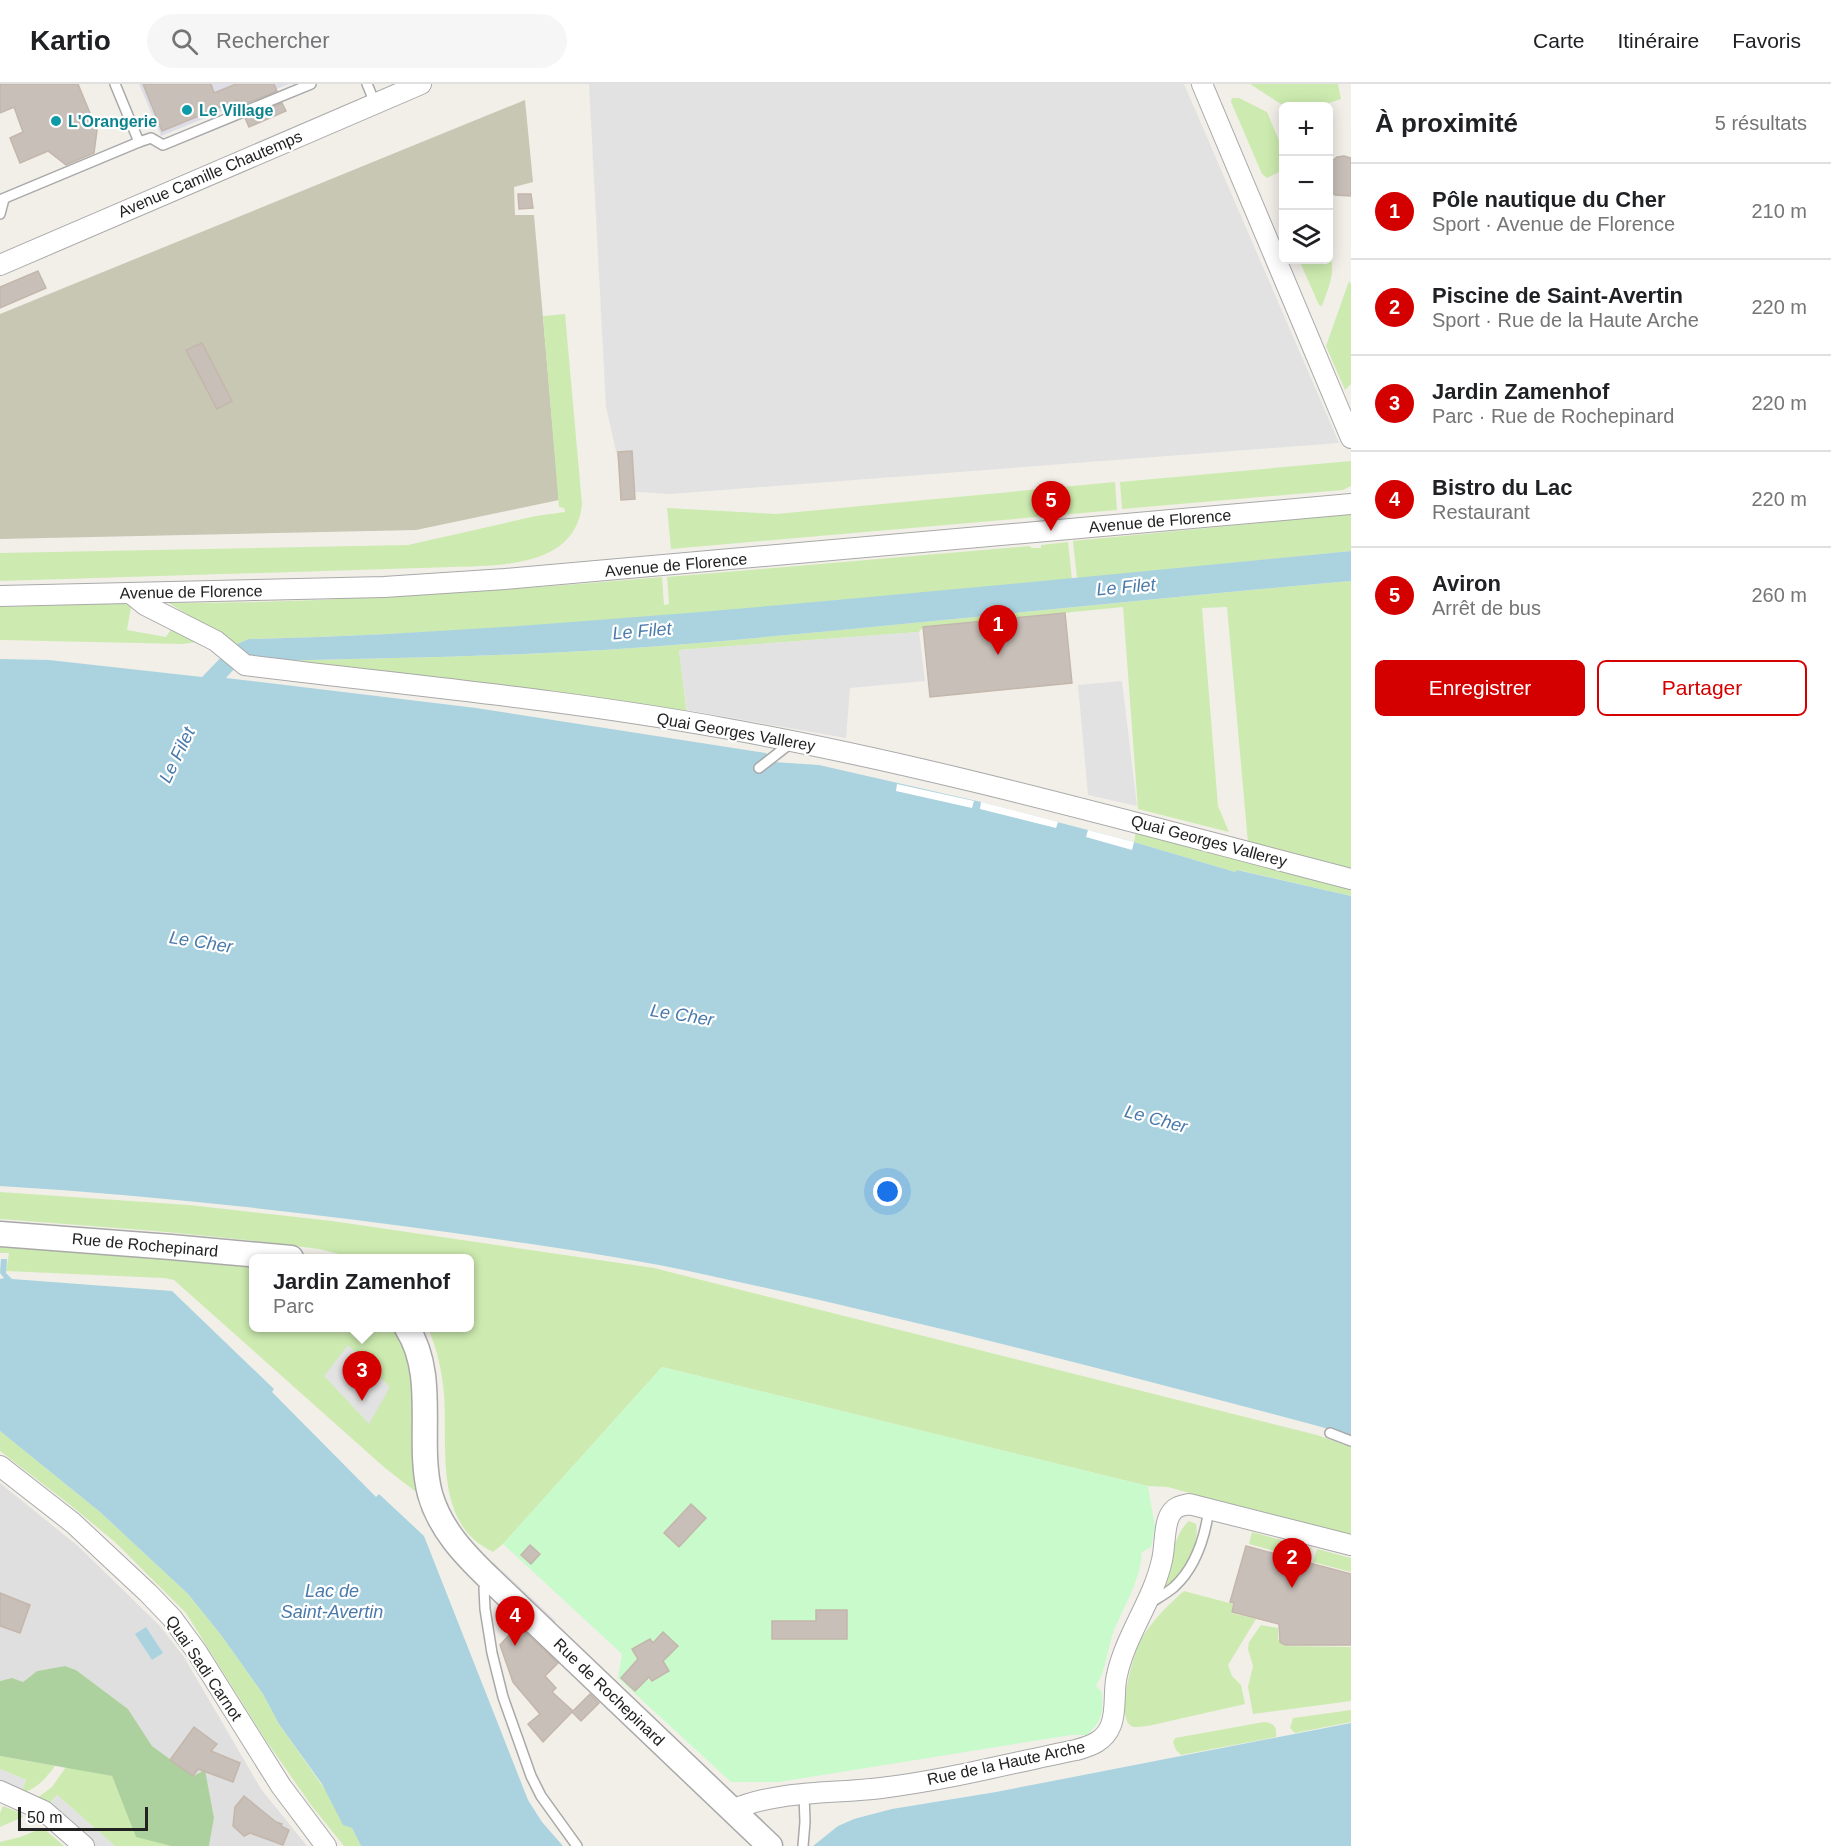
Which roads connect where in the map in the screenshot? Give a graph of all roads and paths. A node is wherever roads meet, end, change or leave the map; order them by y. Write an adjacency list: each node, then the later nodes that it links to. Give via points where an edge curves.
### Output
1 (114, 84): 7 (lane)
2 (311, 84): 7 (lane, via 163,145 151,138)
3 (367, 84): 6 (lane)
4 (421, 84): 6 (street, Avenue Camille Chautemps)
5 (1202, 84): 11 (street)
6 (375, 103): 10 (street, Avenue Camille Chautemps)
7 (139, 142): 8 (lane)
8 (2, 200): 9 (lane)
9 (0, 214)
10 (0, 264)
11 (1351, 438)
12 (1351, 504): 13 (street, Avenue de Florence, via 505,579 384,587)
13 (130, 593): 14 (street, Avenue de Florence); 15 (street, Quai Georges Vallerey, via 145,605 216,640 245,665 534,698)
14 (0, 596)
15 (793, 741): 16 (lane); 17 (street, Quai Georges Vallerey, via 1111,815)
16 (759, 768)
17 (1351, 879)
18 (0, 1234): 19 (street, Rue de Rochepinard)
19 (249, 1254)
20 (409, 1332): 26 (street, Rue de Rochepinard, via 422,1367 430,1494 453,1540)
21 (1330, 1433): 22 (lane)
22 (1351, 1441)
23 (0, 1467): 32 (street, Quai Sadi Carnot, via 73,1523 172,1618 281,1786)
24 (1209, 1509): 25 (street, Rue de la Haute Arche); 27 (lane, via 1205,1536 1192,1565 1175,1587); 27 (street, Rue de la Haute Arche, via 1188,1504 1174,1509 1168,1518 1163,1559)
25 (1351, 1545)
26 (490, 1579): 30 (street, Rue de Rochepinard); 33 (lane, via 484,1588 485,1609 503,1697 531,1776)
27 (1146, 1606): 29 (street, Rue de la Haute Arche, via 1121,1659 1111,1725 1102,1740 1091,1746 911,1783)
28 (0, 1791): 31 (street, via 44,1811)
29 (804, 1795): 30 (street, Rue de la Haute Arche, via 756,1800); 35 (lane)
30 (732, 1809): 34 (street, Rue de Rochepinard)
31 (84, 1846)
32 (326, 1846)
33 (576, 1846)
34 (770, 1846)
35 (803, 1846)

